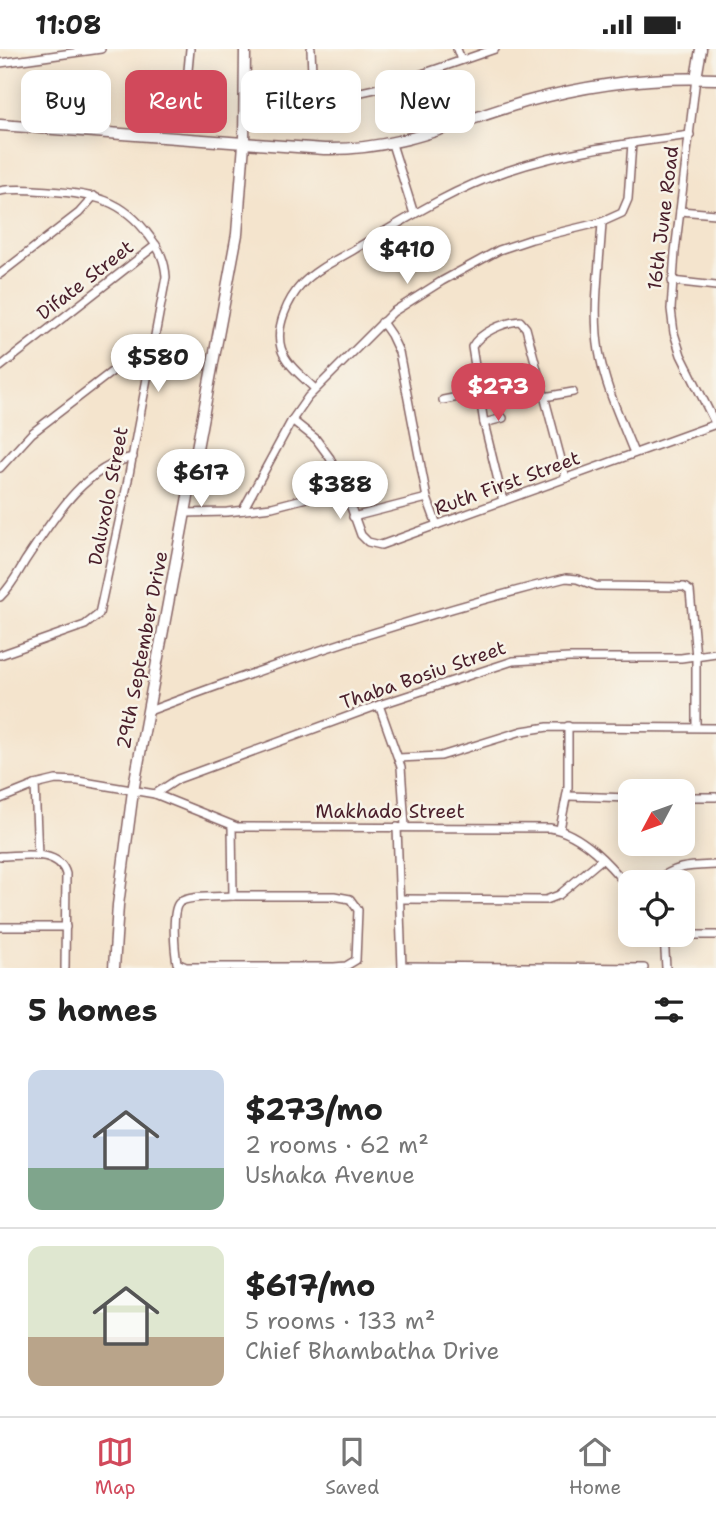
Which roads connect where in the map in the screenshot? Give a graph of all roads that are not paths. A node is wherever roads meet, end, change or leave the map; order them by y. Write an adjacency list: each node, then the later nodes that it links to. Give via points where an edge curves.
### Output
1 (101, 49): 9 (street)
2 (190, 49): 10 (street)
3 (246, 49): 15 (street, 29th September Drive)
4 (311, 49): 8 (street, via 316,82 329,90 352,92 376,90)
5 (457, 49): 8 (street)
6 (495, 49): 8 (street)
7 (701, 49): 11 (street, 16th June Road)
8 (461, 60)
9 (0, 62)
10 (188, 70)
11 (696, 78): 12 (street); 14 (street, 16th June Road); 17 (street, via 551,95)
12 (716, 79)
13 (0, 125): 15 (street)
14 (690, 135): 16 (street); 20 (street, 16th June Road)
15 (244, 143): 17 (street, via 336,149); 49 (street, 29th September Drive, via 232,265)
16 (632, 143): 21 (street, via 507,171); 23 (street, via 627,204 617,216)
17 (392, 144): 21 (street)
18 (0, 191): 19 (street, Daluxolo Street)
19 (94, 196): 24 (street, Daluxolo Street, via 124,210); 25 (street, via 79,213)
20 (680, 211): 22 (street); 26 (street, 16th June Road)
21 (414, 214): 31 (street, via 311,276 289,301 281,348)
22 (716, 214)
23 (602, 222): 28 (street, via 499,250 432,286); 40 (street, via 599,352)
24 (156, 244): 29 (street, Daluxolo Street, via 166,264 166,277); 30 (street, Difate Street)
25 (0, 274)
26 (672, 281): 27 (street); 39 (street, 16th June Road, via 677,344)
27 (716, 286)
28 (382, 321): 31 (street); 46 (street, via 399,352)
29 (154, 339): 41 (street, Daluxolo Street); 42 (street, via 32,433)
30 (0, 367)
31 (315, 389): 37 (street)
32 (573, 392): 34 (street)
33 (479, 393): 34 (street, via 474,343 480,336 520,321 526,328); 35 (street); 38 (street)
34 (544, 397): 43 (street)
35 (443, 400)
36 (503, 418): 38 (street)
37 (292, 420): 45 (street, Ruth First Street, via 323,449); 48 (street)
38 (484, 423): 47 (street)
39 (716, 424): 40 (street, Ruth First Street)
40 (634, 453): 43 (street, Ruth First Street)
41 (133, 457): 52 (street, via 95,475 63,506); 54 (street, Daluxolo Street, via 99,614 85,625)
42 (0, 468)
43 (566, 478): 47 (street, Ruth First Street)
44 (368, 482): 45 (street)
45 (343, 487): 48 (street); 50 (street, Ruth First Street)
46 (427, 498): 50 (street); 51 (street)
47 (503, 501): 51 (street, Ruth First Street)
48 (243, 510): 49 (street)
49 (185, 513): 57 (street, 29th September Drive)
50 (353, 517): 51 (street, Ruth First Street, via 364,539 376,545)
51 (437, 526)
52 (0, 597)
53 (716, 653): 55 (street, Thaba Bosiu Street)
54 (0, 655)
55 (696, 657): 56 (street, Thaba Bosiu Street, via 521,659); 57 (street, via 687,588 596,586 566,578 474,601 255,671); 59 (street)
56 (379, 705): 61 (street); 64 (street, Thaba Bosiu Street, via 178,779)
57 (149, 711): 63 (street, 29th September Drive)
58 (568, 726): 59 (street); 61 (street, via 522,731 441,756); 65 (street)
59 (696, 726): 60 (street)
60 (716, 728)
61 (398, 758): 71 (street)
62 (35, 785): 63 (street, Makhado Street, via 78,781); 69 (street, Makhado Street); 74 (street)
63 (133, 791): 64 (street, Makhado Street); 89 (street, 29th September Drive)
64 (155, 794): 70 (street, Makhado Street)
65 (568, 796): 68 (street); 72 (street)
66 (695, 797): 67 (street)
67 (716, 797)
68 (618, 798)
69 (0, 799)
70 (232, 826): 71 (street, Makhado Street); 79 (street)
71 (401, 827): 72 (street, Makhado Street); 80 (street)
72 (560, 829): 75 (street)
73 (0, 856): 74 (street)
74 (38, 856): 82 (street, via 54,858 64,867)
75 (602, 859): 78 (street); 80 (street, via 559,895 546,899)
76 (716, 865): 77 (street)
77 (671, 870)
78 (618, 876)
79 (233, 896): 86 (street, via 179,903 174,913 176,959 186,967); 86 (street, via 342,896 358,910 358,957 351,964)
80 (400, 898): 87 (street)
81 (0, 927): 82 (street)
82 (66, 927): 88 (street)
83 (695, 935): 84 (street)
84 (716, 935)
85 (665, 947): 91 (street)
86 (238, 967)
87 (402, 967): 90 (street)
88 (65, 968)
89 (114, 968)
90 (644, 968)
91 (666, 968)

